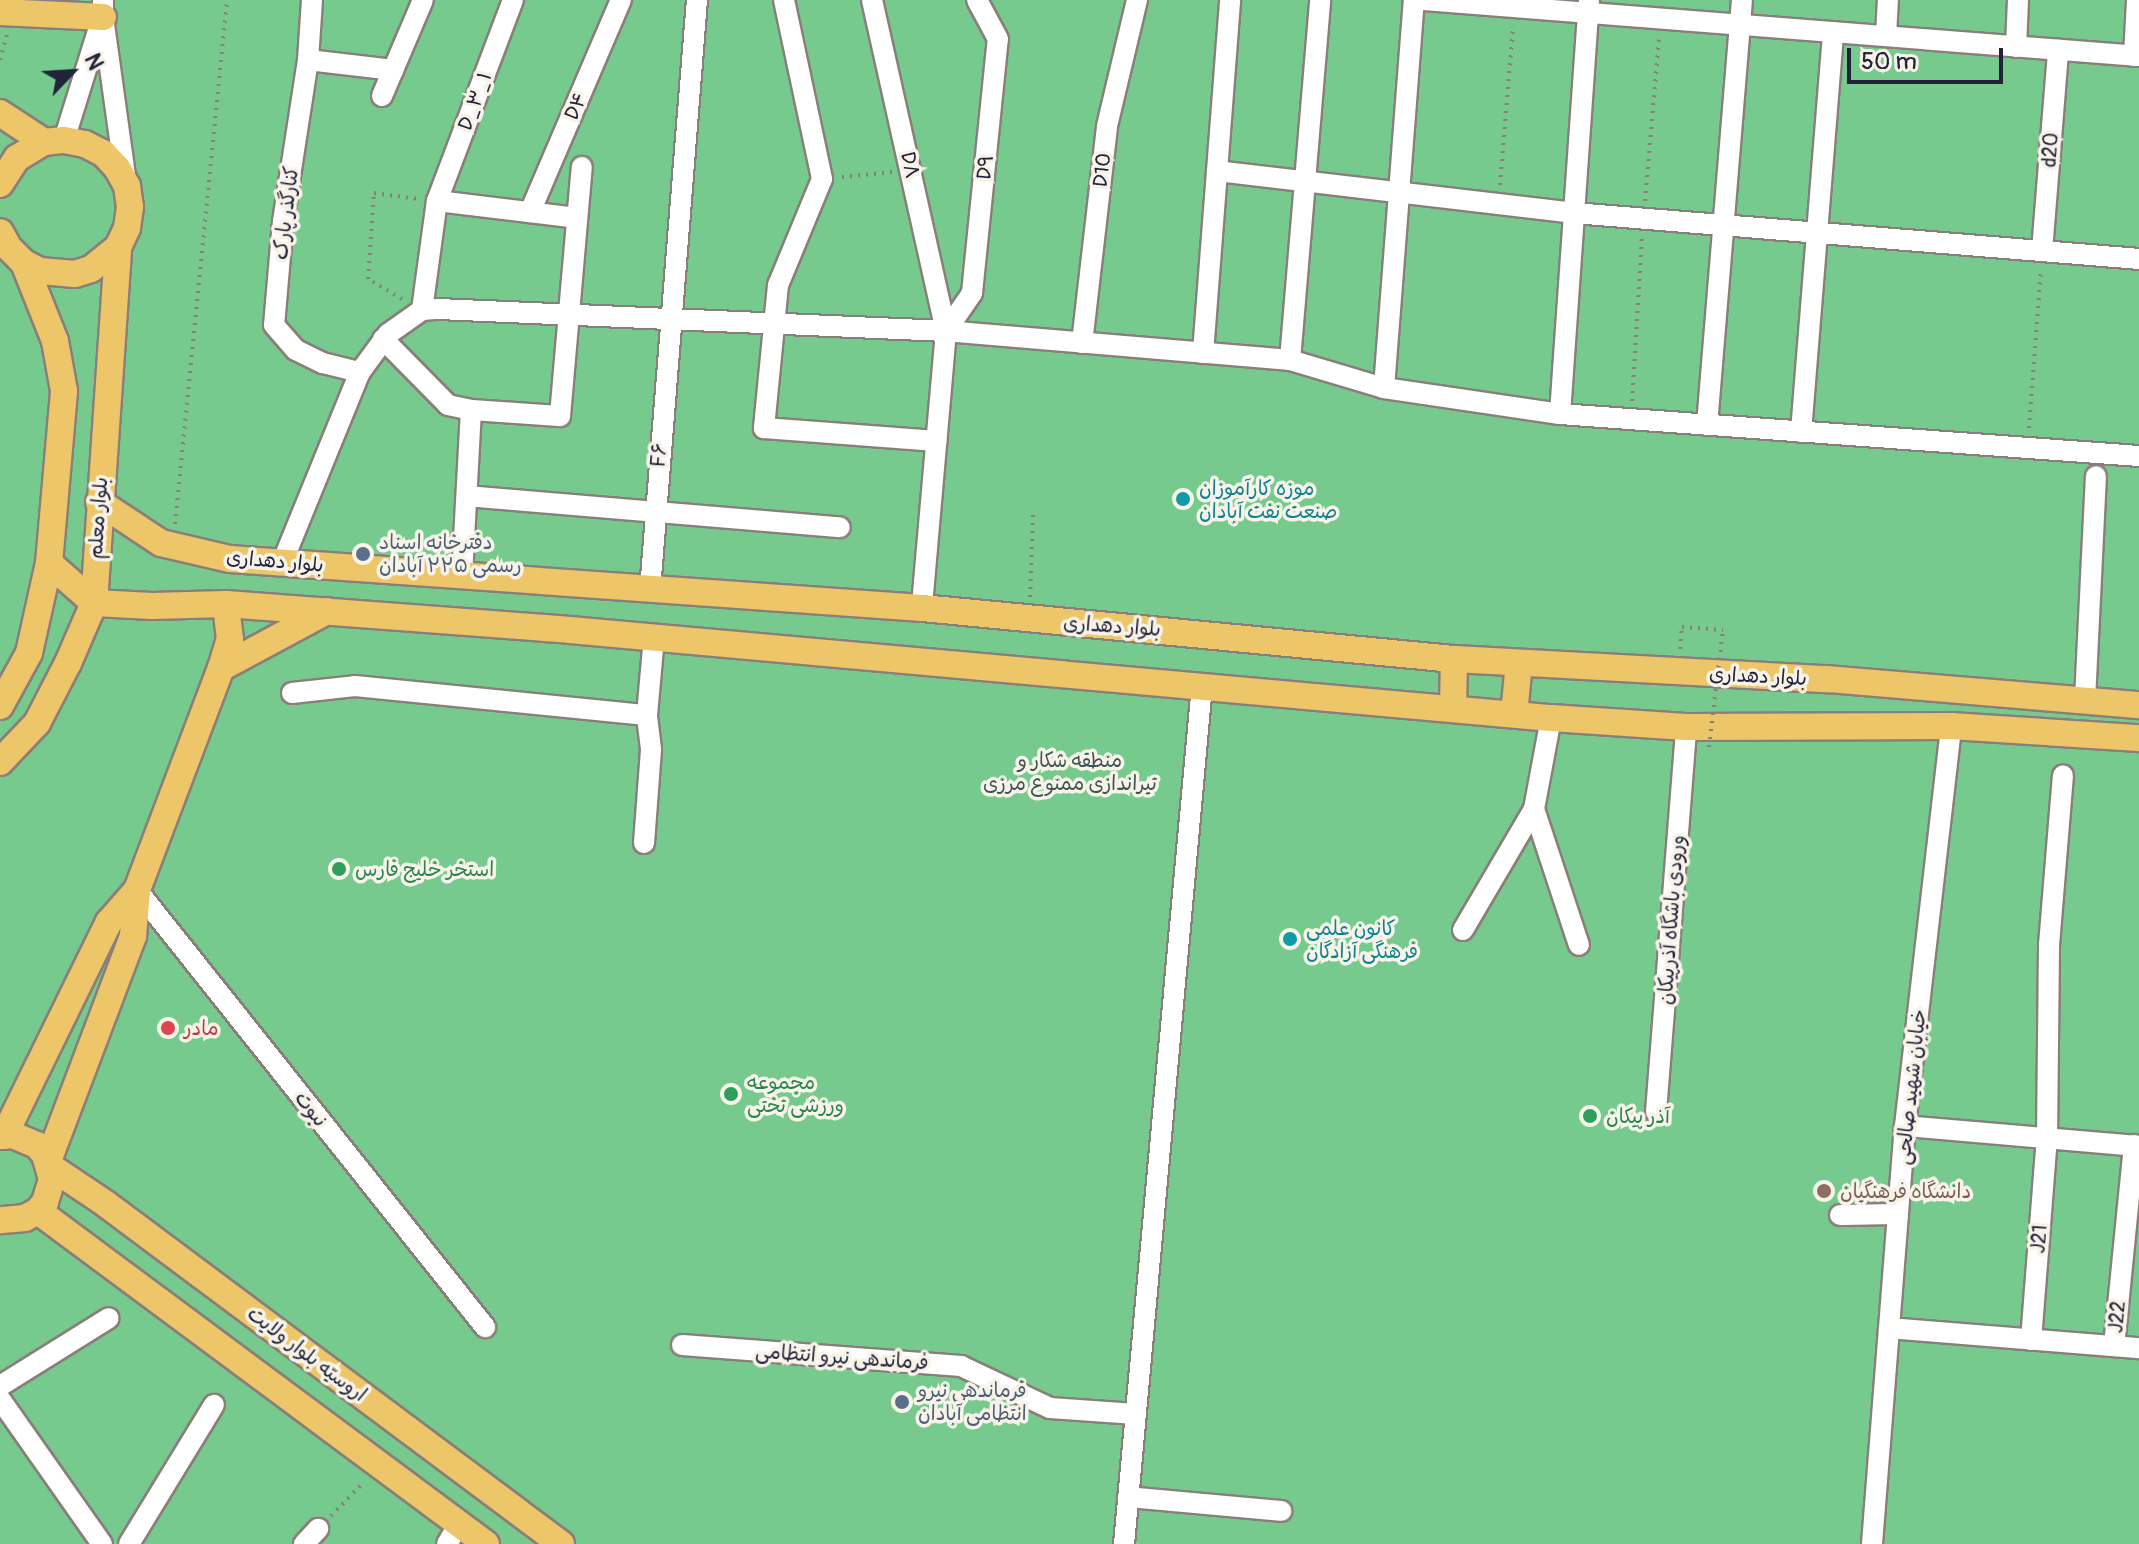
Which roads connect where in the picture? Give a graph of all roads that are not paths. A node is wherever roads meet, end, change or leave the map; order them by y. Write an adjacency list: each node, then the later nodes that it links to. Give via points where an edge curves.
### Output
1 (312, 0): 27 (street, کنارگذر پارک)
2 (423, 0): 28 (street)
3 (513, 0): 38 (street, D_۳_۱)
4 (621, 0): 39 (street, D۴)
5 (697, 0): 51 (street, F۶)
6 (784, 0): 52 (street, via 822,179 778,285)
7 (872, 0): 53 (street, D۸)
8 (977, 0): 53 (street, D۹, via 998,39 972,293)
9 (1137, 0): 55 (street, D10, via 1107,126)
10 (1230, 0): 33 (street)
11 (1320, 0): 34 (street)
12 (1414, 0): 37 (street)
13 (1424, 0): 18 (street)
14 (1742, 0): 21 (street)
15 (1888, 0): 23 (street)
16 (2018, 0): 24 (street)
17 (2137, 0): 26 (street)
18 (1589, 6): 21 (street, via 1660,19); 40 (street)
19 (103, 9): 20 (main road); 31 (street); 36 (street)
20 (0, 12)
21 (1741, 25): 22 (street); 42 (street)
22 (1833, 32): 23 (street); 44 (street)
23 (1886, 36): 24 (street)
24 (2016, 47): 25 (street)
25 (2058, 50): 26 (street); 46 (street, d20)
26 (2137, 56)
27 (308, 60): 28 (street); 58 (street, کنارگذر پارک, via 283,221 274,325 296,350)
28 (393, 70): 29 (street)
29 (382, 96)
30 (0, 113): 31 (main road)
31 (54, 141): 35 (main road, via 17,158); 36 (main road, via 85,144 103,153)
32 (582, 167): 41 (street)
33 (1217, 171): 34 (street); 56 (street)
34 (1305, 181): 37 (street); 57 (street)
35 (0, 184)
36 (127, 186): 45 (main road, بلوار معلم, via 129,218)
37 (1400, 192): 40 (street); 59 (street)
38 (437, 201): 39 (street); 49 (street, D_۳_۱)
39 (530, 212): 41 (street)
40 (1574, 213): 42 (street); 61 (street)
41 (577, 218): 50 (street)
42 (1724, 225): 44 (street); 62 (street)
43 (0, 232): 48 (main road)
44 (1816, 233): 46 (street); 63 (street)
45 (118, 247): 48 (main road, via 91,269 75,274 48,273); 68 (main road, بلوار معلم)
46 (2042, 251): 47 (street)
47 (2139, 259)
48 (24, 263): 71 (main road, via 55,341 64,391)
49 (422, 310): 50 (street); 54 (street)
50 (569, 314): 51 (street); 60 (street, via 560,416)
51 (672, 319): 52 (street); 69 (street, F۶)
52 (771, 324): 53 (street); 64 (street, via 764,428)
53 (946, 331): 55 (street); 64 (street)
54 (383, 339): 58 (street); 60 (street, via 448,405)
55 (1082, 343): 56 (street)
56 (1203, 353): 57 (street)
57 (1290, 360): 59 (street)
58 (360, 372): 72 (street)
59 (1384, 388): 61 (street)
60 (471, 410): 67 (street)
61 (1560, 414): 62 (street)
62 (1707, 425): 63 (street)
63 (1801, 432): 65 (street)
64 (937, 441): 78 (street)
65 (2139, 456)
66 (2096, 476): 87 (street)
67 (467, 496): 69 (street); 73 (street)
68 (99, 502): 72 (main road, بلوار دهداری, via 161,543 230,559); 76 (main road, بلوار معلم)
69 (655, 512): 70 (street); 75 (street, F۶)
70 (840, 527)
71 (49, 563): 76 (main road); 89 (main road, via 29,653)
72 (282, 563): 73 (main road, بلوار دهداری)
73 (462, 576): 74 (main road, بلوار دهداری)
74 (574, 585): 75 (main road, بلوار دهداری); 80 (main road)
75 (650, 590): 78 (main road, بلوار دهداری)
76 (94, 603): 77 (main road); 97 (main road, بلوار معلم, via 37,723)
77 (226, 604): 79 (main road); 84 (main road, via 230,639)
78 (922, 608): 82 (main road, بلوار دهداری)
79 (327, 611): 80 (main road); 84 (main road)
80 (570, 630): 81 (main road)
81 (654, 637): 85 (main road); 92 (street)
82 (1454, 659): 83 (main road, بلوار دهداری); 90 (main road)
83 (1519, 663): 87 (main road, بلوار دهداری, via 1827,679); 91 (main road)
84 (221, 668): 101 (main road)
85 (1202, 685): 90 (main road); 124 (street)
86 (292, 693): 92 (street, via 355,686)
87 (2085, 700): 88 (main road, بلوار دهداری)
88 (2139, 705)
89 (0, 706)
90 (1453, 709): 91 (main road)
91 (1514, 714): 93 (main road)
92 (647, 715): 100 (street, via 651,749)
93 (1551, 718): 95 (main road); 99 (street)
94 (1951, 726): 95 (main road); 96 (main road); 105 (street, خیابان شهید صالحی)
95 (1686, 727): 104 (street, ورودی باشگاه آذرپیکان)
96 (2139, 738)
97 (0, 762)
98 (2063, 776): 107 (street, J21, via 2049,945)
99 (1534, 809): 102 (street); 103 (street)
100 (644, 843)
101 (137, 890): 106 (main road, via 109,922); 109 (main road, via 133,936); 115 (street, نبوت)
102 (1463, 930)
103 (1579, 945)
104 (1656, 1112)
105 (1905, 1126): 107 (street); 110 (street, خیابان شهید صالحی)
106 (2, 1136): 109 (main road, اروسیّه بلوار ولایت, via 26,1138)
107 (2047, 1138): 108 (street); 117 (street, J21)
108 (2136, 1146): 119 (street, J22)
109 (49, 1164): 112 (main road, via 50,1191); 133 (main road, اروسیّه بلوار ولایت)
110 (1898, 1214): 111 (street); 116 (street, خیابان شهید صالحی)
111 (1840, 1215)
112 (21, 1216): 113 (main road); 128 (main road, via 381,1464)
113 (0, 1242)
114 (109, 1318): 121 (street)
115 (485, 1327)
116 (1889, 1328): 117 (street); 135 (street, خیابان شهید صالحی)
117 (2031, 1340): 119 (street)
118 (682, 1345): 124 (street, فرماندهی نیرو انتظامی, via 961,1366 1050,1408)
119 (2114, 1346): 120 (street)
120 (2139, 1348)
121 (0, 1386)
122 (0, 1399): 129 (street)
123 (214, 1405): 130 (street)
124 (1136, 1414): 125 (street)
125 (1128, 1497): 126 (street); 134 (street)
126 (1281, 1511)
127 (318, 1529): 131 (street)
128 (453, 1534): 132 (main road)
129 (102, 1544)
130 (129, 1544)
131 (304, 1544)
132 (486, 1544)
133 (561, 1544)
134 (1124, 1544)
135 (1872, 1544)

